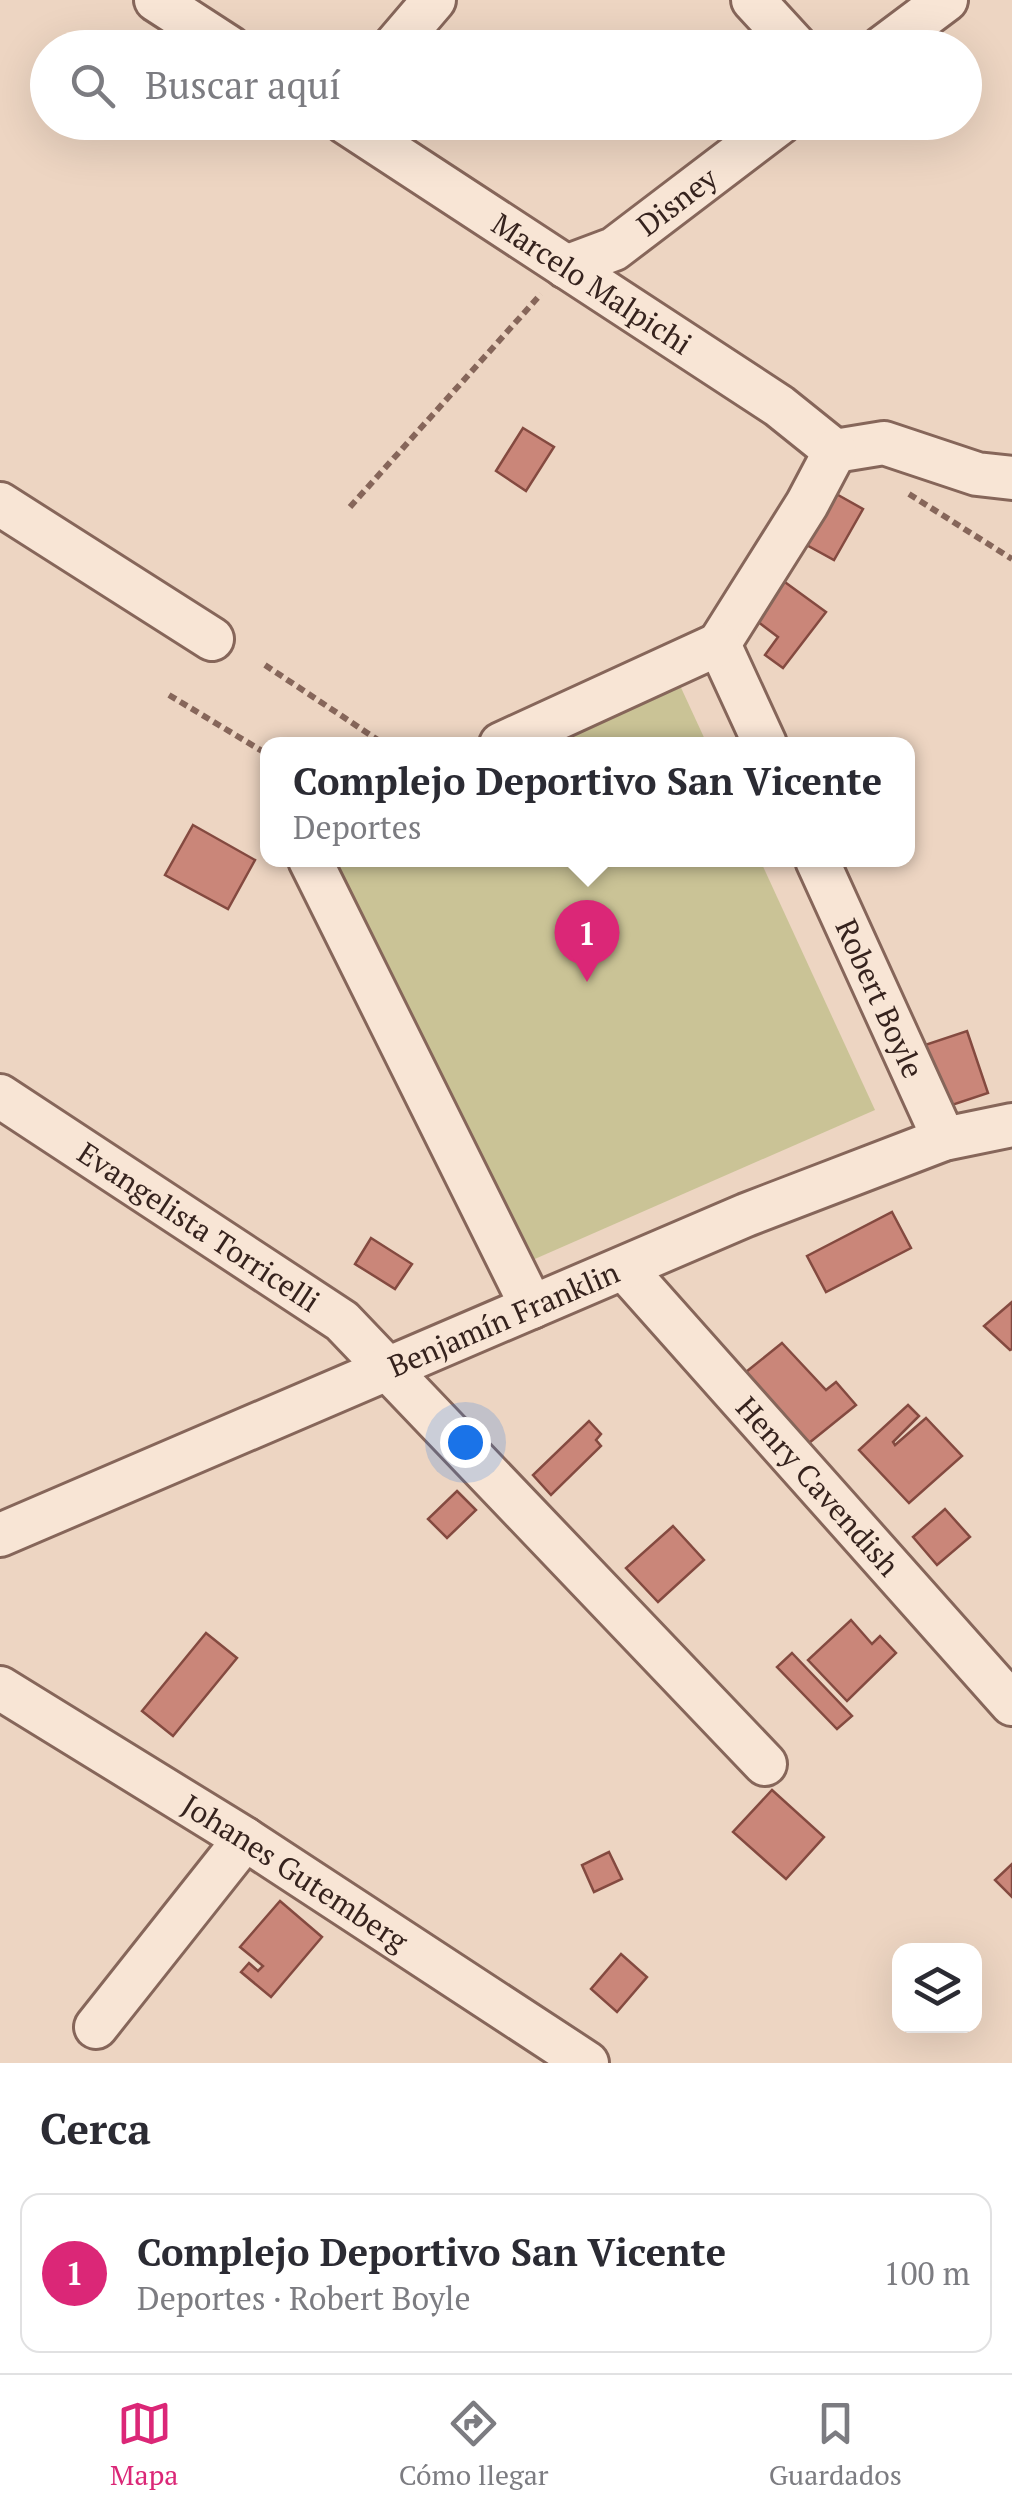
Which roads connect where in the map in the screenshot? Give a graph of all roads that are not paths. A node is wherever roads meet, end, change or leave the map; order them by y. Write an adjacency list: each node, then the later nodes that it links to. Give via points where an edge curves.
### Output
1 (156, 0): 5 (street)
2 (434, 0): 6 (street)
3 (753, 0): 7 (street)
4 (946, 0): 8 (street)
5 (202, 30)
6 (408, 30)
7 (780, 30)
8 (906, 30)
9 (372, 140): 11 (street, Marcelo Malpichi)
10 (757, 140): 11 (street, Disney, via 614,249)
11 (566, 267): 12 (street, Marcelo Malpichi, via 779,406)
12 (835, 451): 13 (street, via 884,444 977,474); 16 (street)
13 (1012, 478)
14 (0, 504): 15 (street)
15 (212, 639)
16 (719, 644): 17 (street); 18 (street)
17 (516, 737)
18 (761, 737)
19 (313, 867): 25 (street)
20 (820, 867): 23 (street, Robert Boyle)
21 (0, 1096): 26 (street, Evangelista Torricelli, via 342,1321)
22 (1012, 1125): 23 (street, Benjamín Franklin)
23 (944, 1138): 24 (street, Benjamín Franklin)
24 (624, 1268): 25 (street, Benjamín Franklin); 29 (street, Henry Cavendish)
25 (532, 1307): 26 (street, Benjamín Franklin)
26 (390, 1368): 27 (street, Benjamín Franklin); 30 (street, Evangelista Torricelli)
27 (0, 1535)
28 (0, 1688): 31 (street, Johanes Gutemberg)
29 (1012, 1704)
30 (765, 1764)
31 (245, 1839): 32 (street); 33 (street, Johanes Gutemberg)
32 (96, 2027)
33 (587, 2063)

